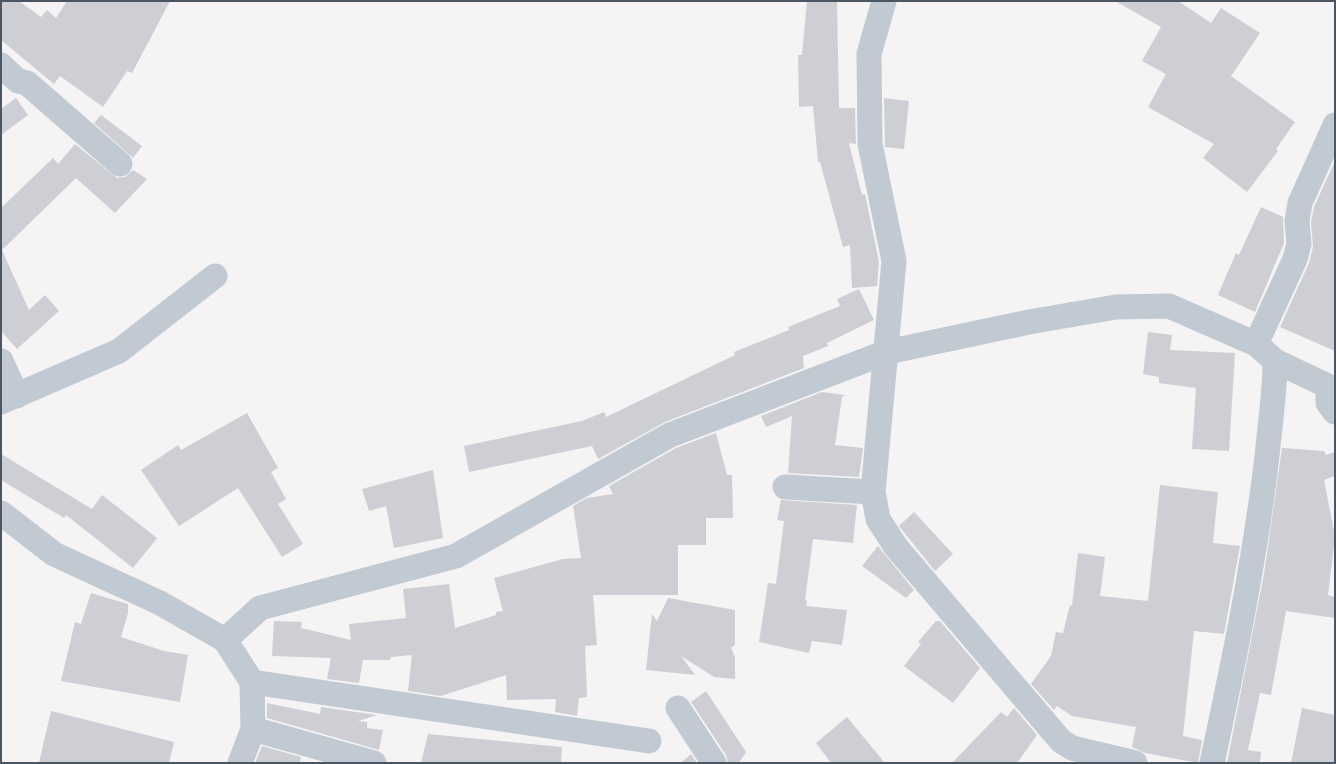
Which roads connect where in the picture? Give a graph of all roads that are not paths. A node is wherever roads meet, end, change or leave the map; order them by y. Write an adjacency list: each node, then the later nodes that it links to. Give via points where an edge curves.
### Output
1 (884, 1): 7 (street, via 869,54 870,144 894,261)
2 (1, 65): 4 (street, via 18,81 27,83)
3 (1335, 126): 6 (street, via 1300,203 1297,221 1299,244 1295,259)
4 (120, 164)
5 (215, 276): 11 (street, via 119,350)
6 (1256, 344): 7 (street, via 1169,306 1116,307); 8 (street)
7 (887, 352): 14 (street); 16 (street, via 670,435 456,556 260,608)
8 (1275, 361): 10 (street); 25 (street, via 1259,524 1238,644)
9 (1, 362): 11 (street)
10 (1331, 386): 12 (street, via 1328,403)
11 (9, 399)
12 (1335, 412)
13 (785, 487): 14 (street)
14 (873, 492): 24 (street, via 878,519 896,548 1060,741 1072,748)
15 (1, 513): 16 (street, via 54,554 160,603)
16 (225, 640): 17 (street)
17 (252, 682): 19 (street); 20 (street)
18 (678, 708): 23 (street)
19 (253, 730): 21 (street); 22 (street)
20 (649, 741)
21 (240, 763)
22 (374, 763)
23 (714, 763)
24 (1135, 763)
25 (1212, 763)

